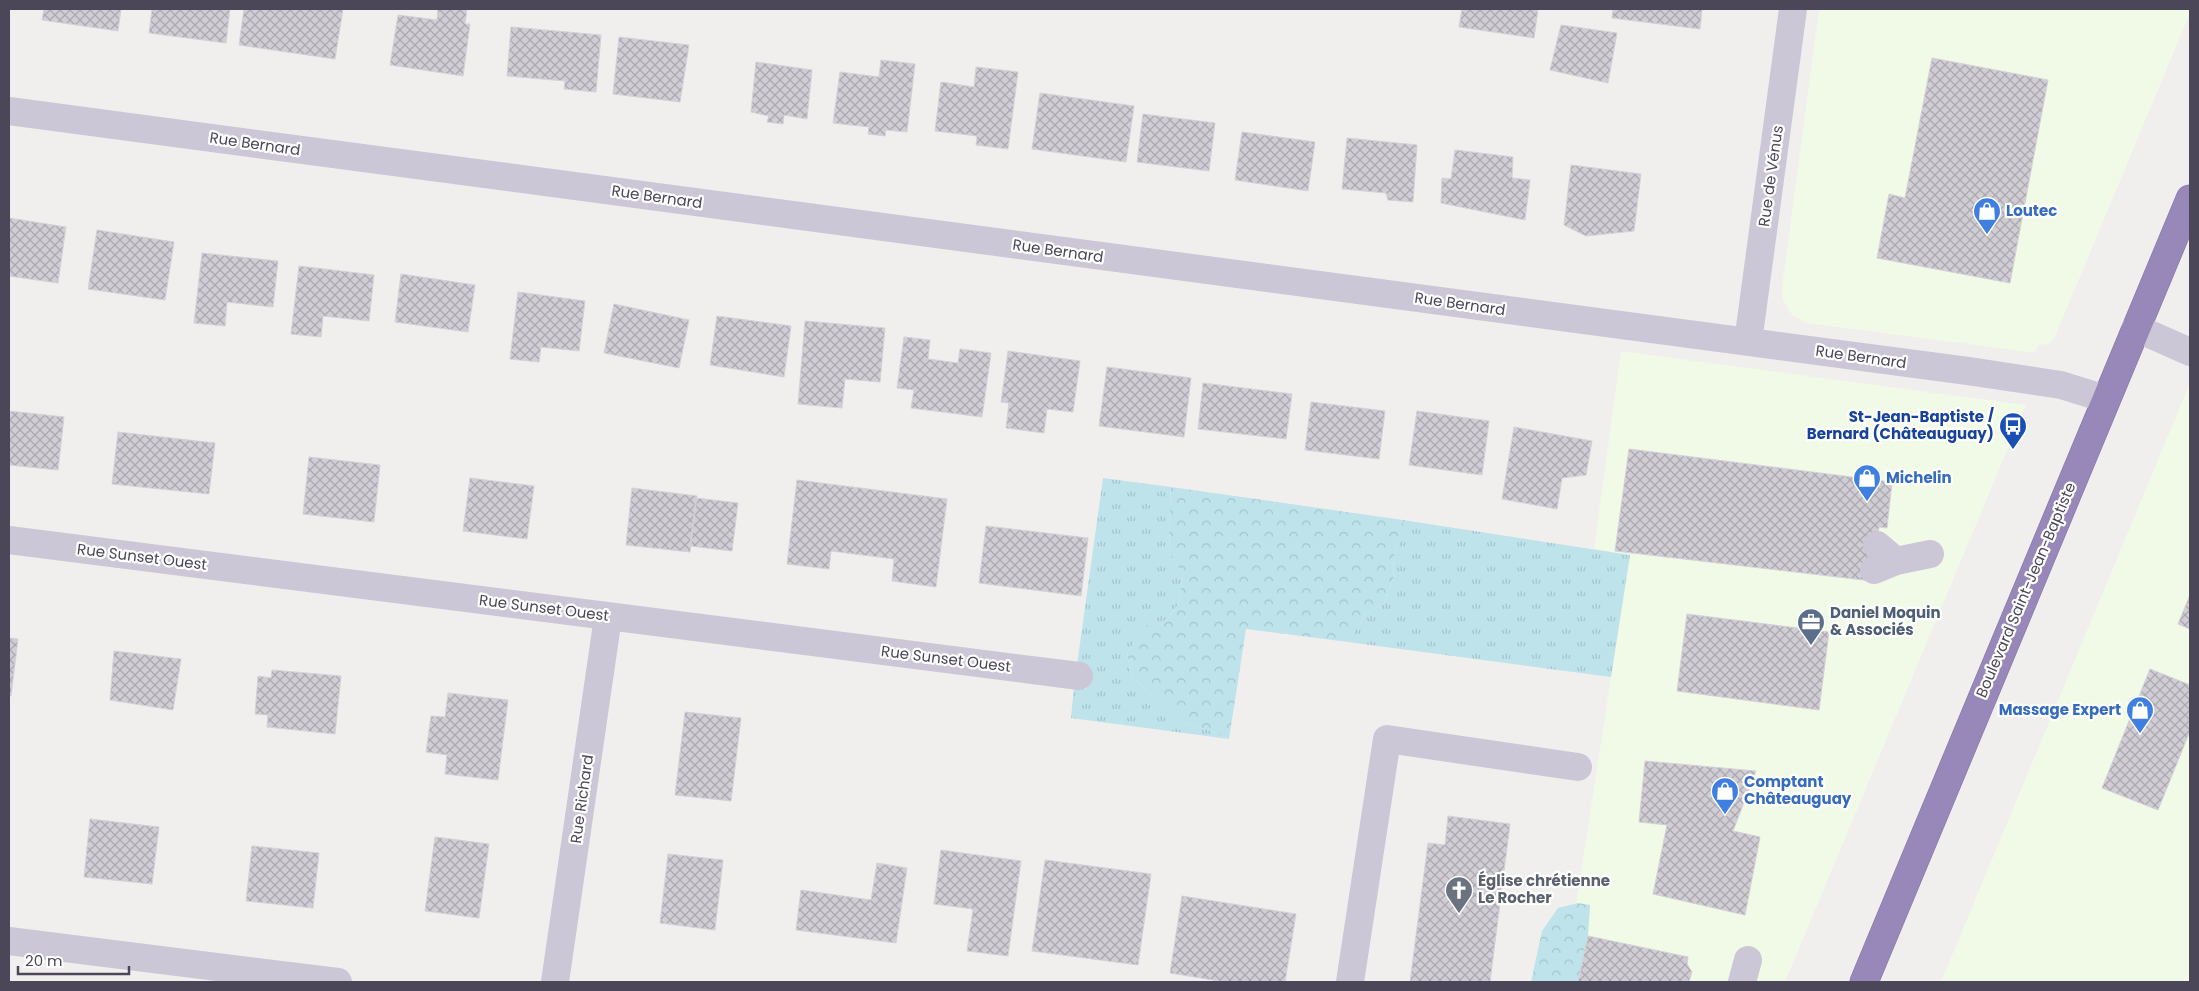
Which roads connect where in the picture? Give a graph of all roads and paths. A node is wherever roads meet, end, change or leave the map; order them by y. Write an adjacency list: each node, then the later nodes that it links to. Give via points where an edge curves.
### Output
1 (1793, 9): 5 (street, Rue de Vénus)
2 (9, 111): 5 (street, Rue Bernard)
3 (2190, 199): 4 (highway, Boulevard Saint-Jean-Baptiste)
4 (2136, 328): 6 (street); 7 (highway, Boulevard Saint-Jean-Baptiste)
5 (1748, 342): 7 (street, Rue Bernard, via 2061,385)
6 (2190, 352)
7 (2106, 399): 18 (highway, Boulevard Saint-Jean-Baptiste)
8 (9, 540): 11 (street, Rue Sunset Ouest)
9 (1930, 554): 10 (street)
10 (1882, 558)
11 (608, 616): 12 (street, Rue Sunset Ouest); 16 (street, Rue Richard)
12 (1079, 676)
13 (1578, 767): 17 (street, via 1387,739)
14 (9, 941): 15 (street)
15 (338, 982)
16 (555, 982)
17 (1350, 982)
18 (1864, 982)

